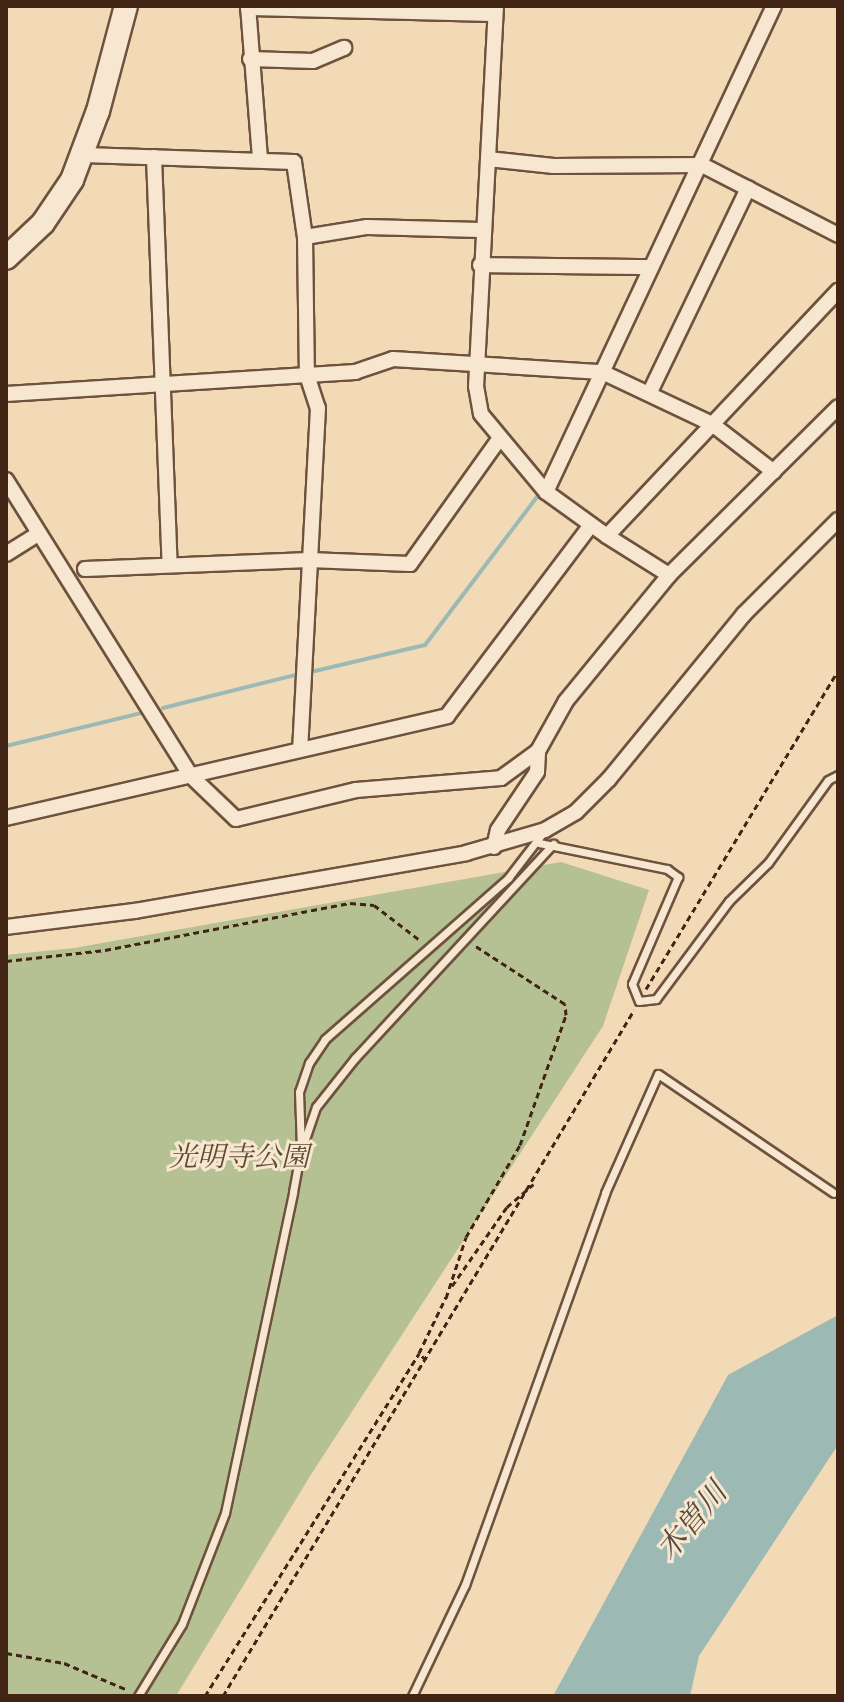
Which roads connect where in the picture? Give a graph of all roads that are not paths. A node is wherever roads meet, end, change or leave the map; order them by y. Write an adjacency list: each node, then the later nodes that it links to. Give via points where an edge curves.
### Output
1 (126, 6): 7 (main road)
2 (774, 6): 11 (street, via 719,117)
3 (248, 7): 4 (street); 6 (street)
4 (496, 10): 10 (street)
5 (344, 48): 6 (street, via 313,61)
6 (250, 59): 9 (street)
7 (84, 155): 8 (street); 16 (main road, via 51,212)
8 (154, 157): 9 (street); 23 (street)
9 (260, 158): 15 (street, via 294,162)
10 (488, 159): 11 (street, via 554,166); 13 (street)
11 (702, 165): 12 (street); 18 (street)
12 (748, 188): 14 (street); 24 (street)
13 (480, 230): 15 (street, via 367,227); 17 (street)
14 (838, 235)
15 (305, 237): 22 (street)
16 (6, 258)
17 (480, 265): 18 (street); 20 (street)
18 (651, 267): 21 (street)
19 (838, 291): 27 (street)
20 (476, 365): 21 (street); 22 (street, via 393,359 355,372); 28 (street, via 481,414)
21 (602, 372): 24 (street); 31 (street)
22 (307, 375): 23 (street); 37 (street, via 318,408)
23 (159, 386): 25 (street); 38 (street)
24 (650, 392): 27 (street)
25 (6, 394)
26 (838, 407): 29 (street)
27 (712, 424): 29 (street); 35 (street)
28 (499, 439): 31 (street); 37 (street, via 410,564)
29 (774, 472): 40 (street)
30 (6, 480): 34 (street)
31 (546, 492): 33 (street)
32 (838, 520): 46 (street, via 744,614 609,779)
33 (590, 526): 35 (street); 41 (street, via 447,716)
34 (38, 534): 36 (street); 44 (street)
35 (607, 536): 40 (street)
36 (6, 554)
37 (309, 560): 38 (street); 41 (street)
38 (170, 565): 39 (street)
39 (85, 569)
40 (669, 575): 42 (street, via 566,701)
41 (300, 750): 44 (street)
42 (538, 751): 44 (street, via 501,778 356,790 236,819); 48 (street, via 537,772 498,830)
43 (838, 775): 47 (lane, via 828,780 768,863 729,901 670,987 656,999 639,1001 632,984 678,877 667,869)
44 (191, 776): 45 (street)
45 (6, 818)
46 (542, 837): 47 (lane); 48 (street); 52 (lane, via 508,878 325,1039 299,1092)
47 (553, 844): 52 (lane, via 355,1058 316,1107)
48 (494, 847): 50 (street, via 135,911)
49 (6, 919): 50 (street)
50 (23, 924): 51 (street)
51 (6, 927)
52 (301, 1149): 54 (lane, via 225,1513 182,1624)
53 (834, 1193): 55 (lane, via 658,1074 605,1193 465,1585)
54 (138, 1696)
55 (412, 1696)

